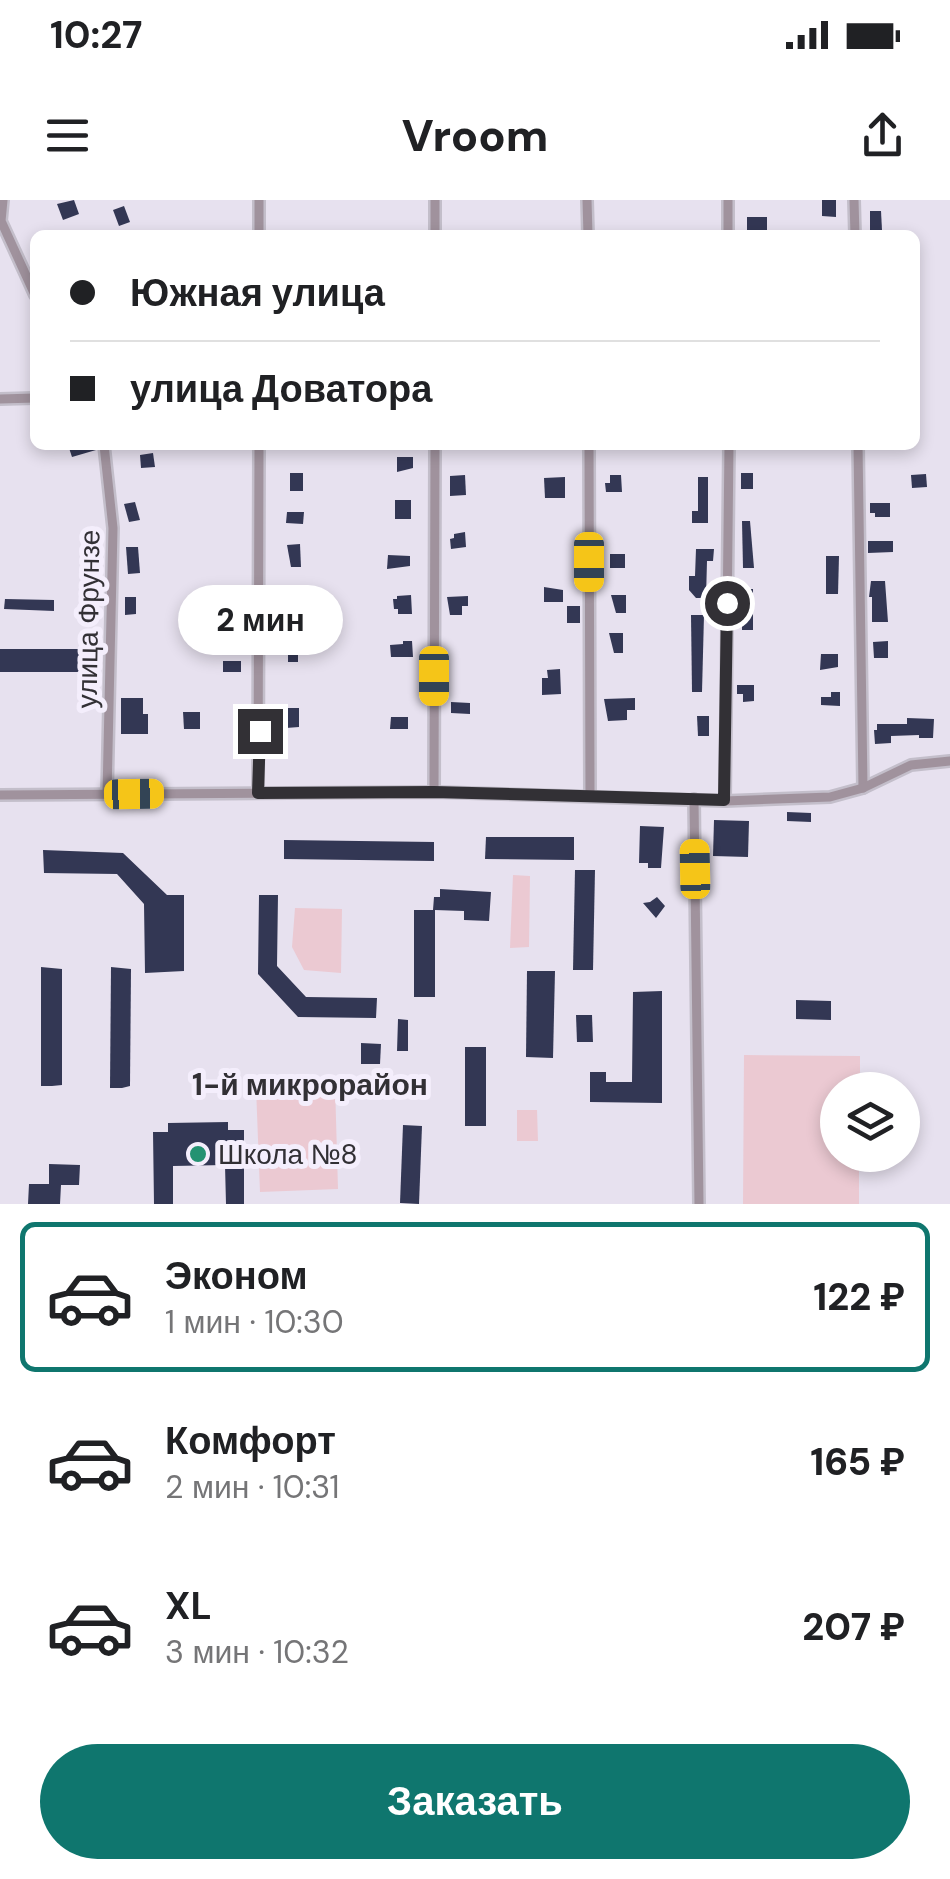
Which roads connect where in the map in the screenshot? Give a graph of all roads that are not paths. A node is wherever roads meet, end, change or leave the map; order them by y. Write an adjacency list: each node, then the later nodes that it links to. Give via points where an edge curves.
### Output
1 (2, 200): 12 (street, via 1,221)
2 (258, 200): 7 (street)
3 (435, 200): 8 (street)
4 (588, 200): 9 (street)
5 (728, 200): 10 (street)
6 (854, 200): 11 (street)
7 (258, 230)
8 (435, 230)
9 (588, 230)
10 (728, 230)
11 (855, 230)
12 (30, 284)
13 (30, 398): 14 (street)
14 (0, 400)
15 (105, 450): 25 (street, улица Фрунзе, via 114,528)
16 (259, 450): 24 (street)
17 (434, 450): 23 (street)
18 (588, 450): 27 (street)
19 (729, 450): 29 (street)
20 (858, 450): 22 (street)
21 (950, 761): 22 (street, via 911,765)
22 (863, 788): 29 (street, via 830,797)
23 (434, 792): 24 (street); 27 (street)
24 (258, 793): 25 (street)
25 (107, 794): 26 (street)
26 (0, 795)
27 (590, 795): 28 (street)
28 (694, 799): 29 (street); 30 (street)
29 (724, 800)
30 (699, 1204)

